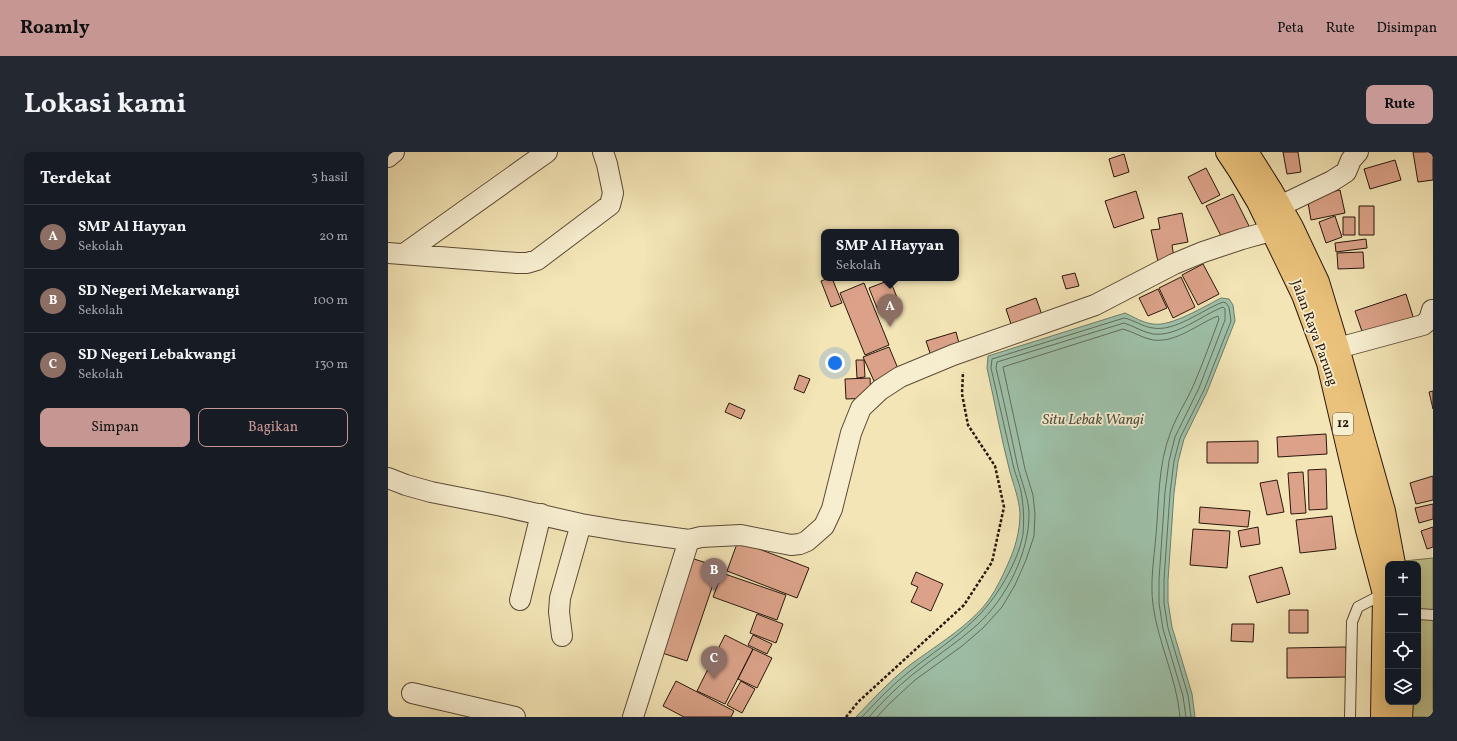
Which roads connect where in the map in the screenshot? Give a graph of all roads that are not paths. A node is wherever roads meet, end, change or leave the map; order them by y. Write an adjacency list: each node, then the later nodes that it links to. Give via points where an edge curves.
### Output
1 (394, 152): 7 (street)
2 (547, 152): 10 (street)
3 (603, 152): 10 (street, via 612,193 610,205 537,260 517,263)
4 (1226, 152): 9 (highway, Jalan Raya Parung / 12, via 1258,202)
5 (1247, 152): 8 (highway, Jalan Raya Parung / 12)
6 (1358, 152): 8 (street, via 1346,172 1332,182)
7 (388, 156)
8 (1280, 206): 12 (highway, Jalan Raya Parung / 12, via 1318,282)
9 (1271, 231): 16 (street, via 1189,258 1095,305 963,351 900,377 880,390 861,408 851,433 832,510 824,526 808,541 791,545 741,535); 18 (highway, Jalan Raya Parung / 12, via 1303,295 1328,363 1367,530)
10 (396, 254)
11 (1432, 310): 12 (street, via 1429,320 1424,325)
12 (1338, 348): 17 (highway, Jalan Raya Parung / 12, via 1384,511)
13 (388, 478): 14 (street, via 431,492)
14 (541, 514): 15 (street); 21 (street)
15 (581, 524): 16 (street); 24 (street, via 560,598)
16 (689, 540): 28 (street)
17 (1393, 561)
18 (1385, 590)
19 (1385, 594): 29 (lane, via 1358,607 1352,622)
20 (1386, 597): 30 (highway, Jalan Raya Parung / 12)
21 (520, 600)
22 (1421, 614): 23 (lane)
23 (1433, 615)
24 (562, 636)
25 (412, 693): 27 (street)
26 (1402, 705): 31 (highway)
27 (515, 717)
28 (633, 717)
29 (1350, 717)
30 (1382, 717)
31 (1401, 717)

